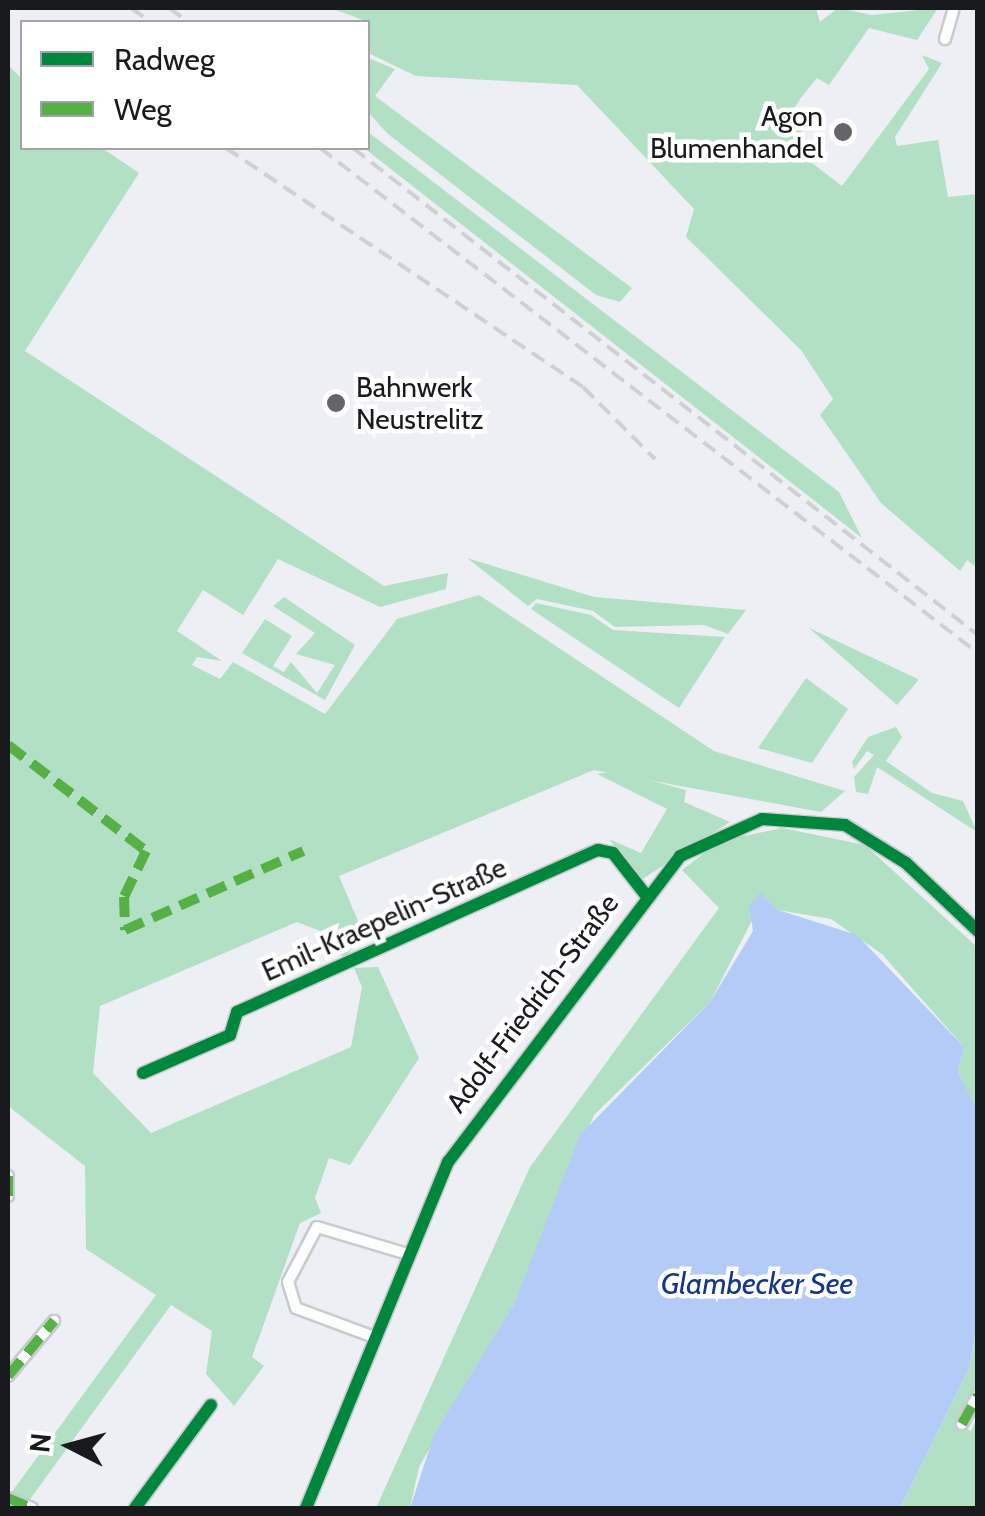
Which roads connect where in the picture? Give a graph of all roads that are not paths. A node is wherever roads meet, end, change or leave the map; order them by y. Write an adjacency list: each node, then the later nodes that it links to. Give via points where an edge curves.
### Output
1 (954, 8): 2 (street)
2 (946, 39)
3 (645, 894): 4 (street, Adolf-Friedrich-Straße, via 722,830 812,820 874,839); 5 (street, Emil-Kraepelin-Straße, via 613,852 598,850 237,1012 230,1035); 8 (street, Adolf-Friedrich-Straße, via 472,1123)
4 (978, 931)
5 (142, 1073)
6 (8, 1176): 7 (street)
7 (8, 1196)
8 (404, 1254): 10 (street, Adolf-Friedrich-Straße); 10 (street, via 322,1226 298,1254 287,1286 293,1305)
9 (54, 1322): 11 (street)
10 (374, 1337): 18 (street, Adolf-Friedrich-Straße)
11 (8, 1376)
12 (978, 1395): 14 (street)
13 (211, 1405): 17 (street)
14 (962, 1424)
15 (8, 1498): 16 (street)
16 (32, 1508)
17 (135, 1508)
18 (306, 1508)

